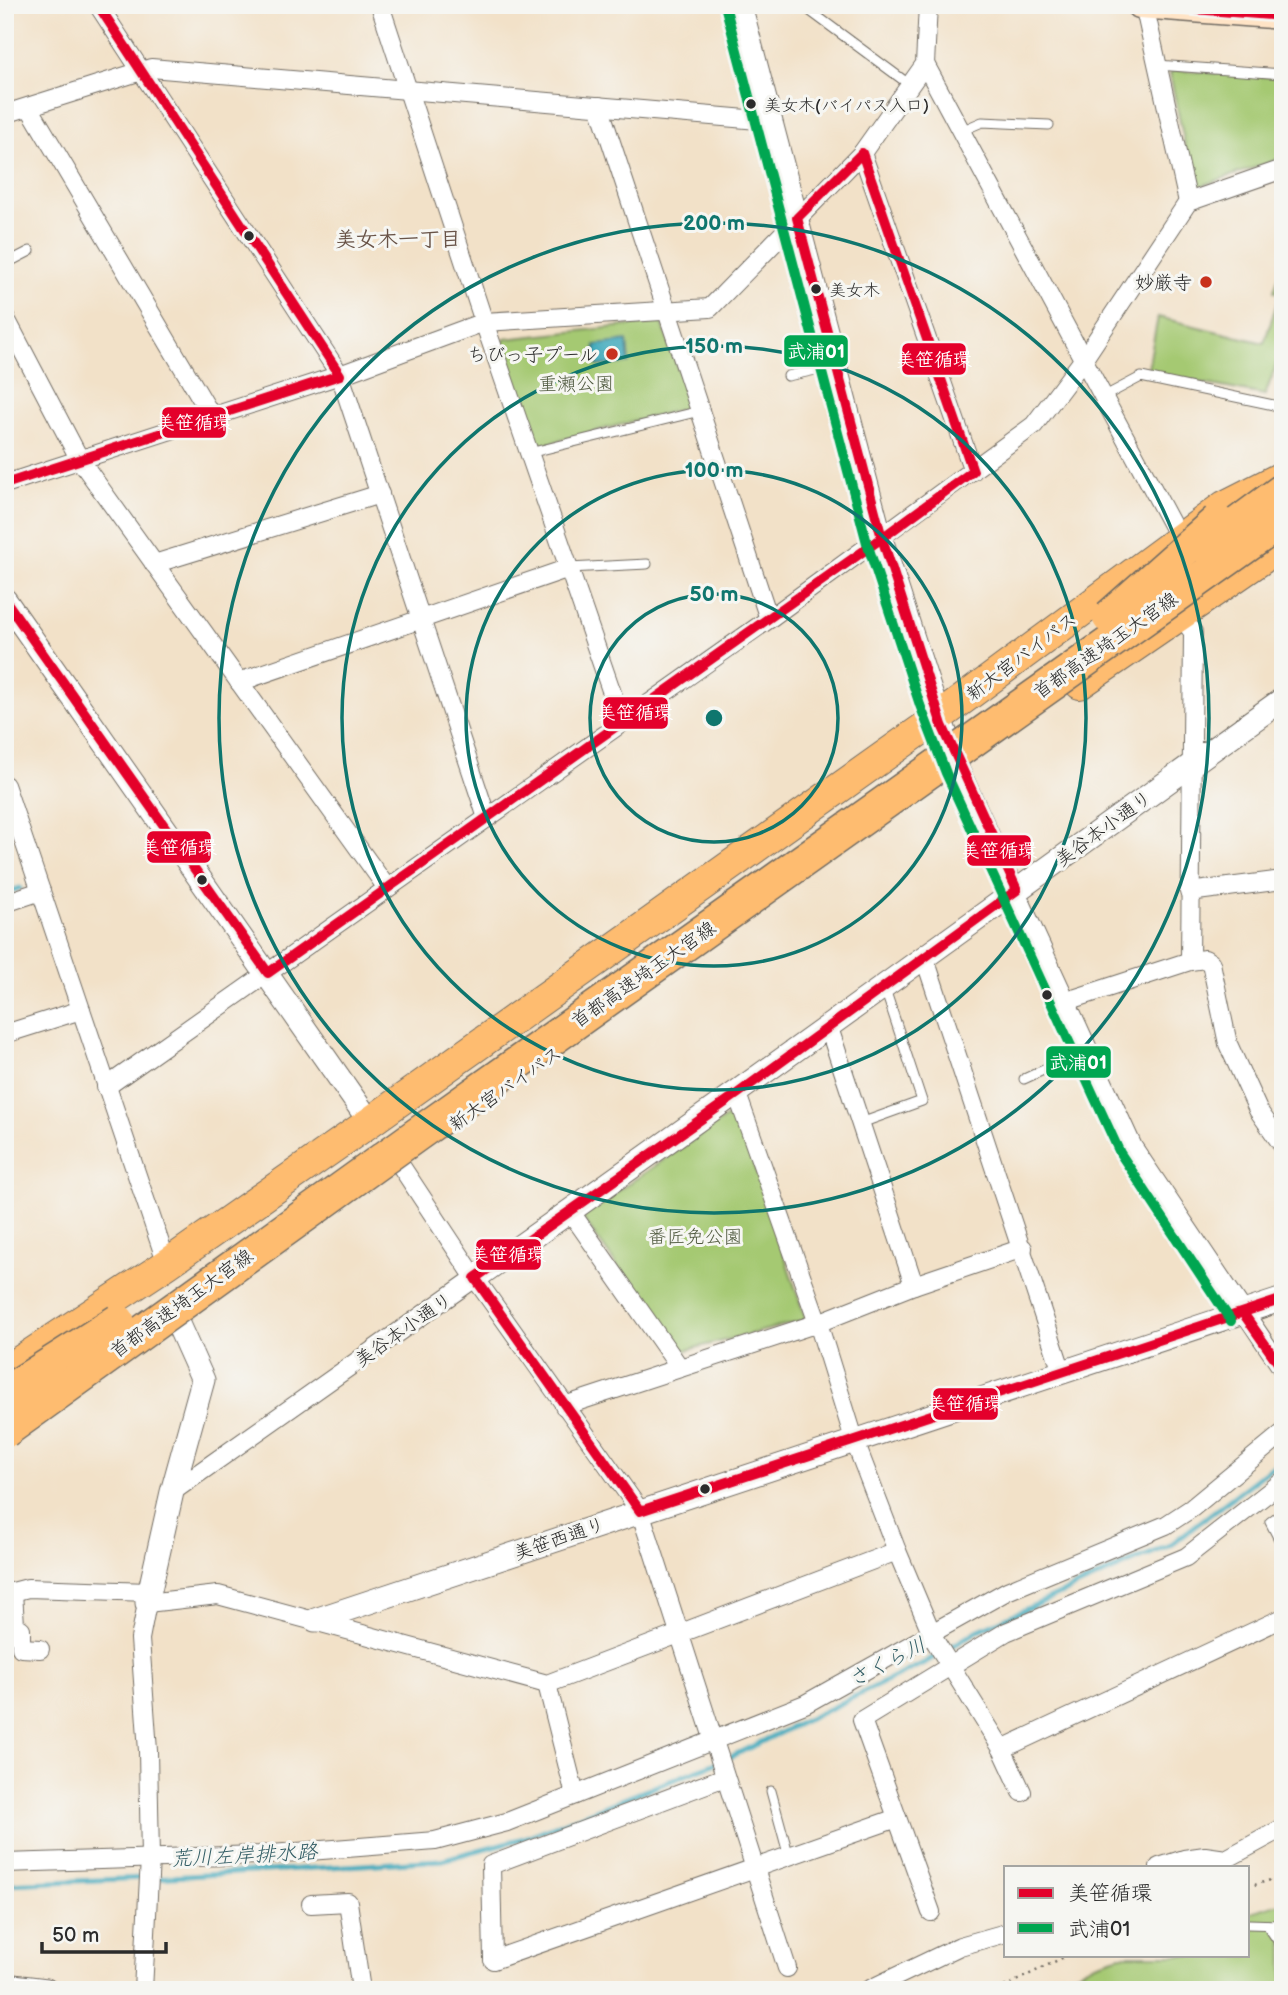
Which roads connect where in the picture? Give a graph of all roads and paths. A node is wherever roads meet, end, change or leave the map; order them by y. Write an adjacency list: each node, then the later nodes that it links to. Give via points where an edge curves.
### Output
1 (97, 5): 12 (street)
2 (380, 5): 15 (street)
3 (740, 5): 19 (street)
4 (802, 5): 14 (lane)
5 (928, 5): 10 (street)
6 (1143, 5): 7 (main road); 11 (street)
7 (1180, 7): 8 (main road)
8 (1283, 16)
9 (1283, 47): 13 (lane)
10 (925, 64): 14 (street); 21 (street)
11 (1157, 65): 13 (lane); 24 (street)
12 (142, 71): 15 (street, via 151,68); 17 (street); 33 (street)
13 (1281, 73)
14 (910, 85): 22 (street)
15 (409, 90): 16 (street); 30 (street)
16 (599, 106): 19 (street); 28 (street)
17 (29, 107): 18 (street); 38 (street)
18 (5, 114)
19 (770, 121): 25 (street)
20 (1049, 125): 21 (lane, via 982,122)
21 (961, 131): 31 (street)
22 (862, 153): 25 (street); 42 (street)
23 (1283, 169): 24 (street)
24 (1188, 202): 31 (street)
25 (797, 218): 28 (street, via 710,308); 32 (street)
26 (30, 251): 27 (lane)
27 (5, 264)
28 (667, 310): 30 (street); 37 (street)
29 (5, 317): 41 (street)
30 (484, 322): 33 (street); 39 (street)
31 (1083, 360): 35 (street); 42 (street, via 1034,425)
32 (836, 366): 34 (lane); 50 (street)
33 (340, 375): 38 (street); 46 (street)
34 (788, 376)
35 (1103, 397): 36 (lane, via 1141,377); 49 (street)
36 (1283, 407)
37 (700, 411): 39 (lane); 58 (street)
38 (211, 415): 41 (street)
39 (529, 453): 54 (street)
40 (1283, 459): 47 (highway)
41 (80, 460): 44 (street); 52 (street)
42 (973, 471): 50 (street)
43 (1283, 475): 47 (highway, 新大宮バイパス); 57 (highway, bridge, via 1205,529)
44 (5, 484)
45 (1283, 490): 57 (highway, 首都高速埼玉大宮線, bridge)
46 (380, 494): 52 (street); 59 (street)
47 (1224, 506): 49 (highway, 新大宮バイパス)
48 (1283, 520): 105 (highway, 首都高速埼玉大宮線, bridge)
49 (1179, 538): 62 (highway, 新大宮バイパス)
50 (881, 539): 58 (street); 62 (street)
51 (1276, 547): 56 (highway, 新大宮バイパス)
52 (154, 564): 60 (street)
53 (647, 564): 54 (lane)
54 (569, 568): 59 (street); 63 (street)
55 (5, 600): 76 (street)
56 (1180, 615): 64 (street, via 1193,632); 65 (highway, 新大宮バイパス)
57 (1109, 617): 103 (highway, 首都高速埼玉大宮線, bridge, via 241,1236)
58 (769, 619): 63 (street)
59 (421, 620): 60 (street); 67 (street)
60 (239, 682): 69 (street)
61 (1283, 699): 64 (street, 美谷本小通り)
62 (939, 717): 65 (street); 86 (highway, 新大宮バイパス)
63 (622, 722): 67 (street)
64 (1191, 765): 70 (street, 美谷本小通り); 72 (street)
65 (959, 767): 70 (street); 89 (highway, 新大宮バイパス)
66 (5, 785): 71 (street)
67 (487, 818): 69 (street)
68 (1283, 880): 72 (street)
69 (387, 888): 76 (street)
70 (1017, 890): 74 (street, 美谷本小通り); 78 (street)
71 (41, 891): 73 (street); 79 (street)
72 (1189, 892): 75 (street)
73 (5, 903)
74 (924, 956): 77 (street, 美谷本小通り); 91 (street)
75 (1190, 961): 78 (street); 88 (street, via 1212,963 1228,1044 1258,1110)
76 (268, 973): 84 (street); 86 (street)
77 (884, 985): 80 (street, 美谷本小通り); 87 (lane, via 922,1101)
78 (1067, 1001): 82 (street)
79 (81, 1010): 81 (street); 84 (street)
80 (828, 1024): 85 (street, 美谷本小通り); 87 (street)
81 (6, 1031)
82 (1089, 1049): 83 (lane); 96 (street, via 1133,1147)
83 (1024, 1079)
84 (106, 1087): 92 (street)
85 (737, 1094): 90 (street, 美谷本小通り); 98 (street)
86 (370, 1122): 92 (highway, 新大宮バイパス)
87 (861, 1123): 94 (street)
88 (1283, 1146)
89 (399, 1163): 93 (street); 97 (highway, 新大宮バイパス)
90 (570, 1211): 93 (street, 美谷本小通り); 99 (street)
91 (1023, 1248): 94 (street); 102 (street)
92 (167, 1264): 101 (highway, 新大宮バイパス)
93 (475, 1278): 104 (street); 110 (street, 美谷本小通り)
94 (914, 1285): 98 (street)
95 (1283, 1298): 96 (street, 美笹西通り)
96 (1243, 1312): 100 (street); 102 (street, 美笹西通り)
97 (177, 1322): 108 (highway, 新大宮バイパス); 110 (street, via 203,1380)
98 (818, 1323): 99 (street); 107 (street)
99 (680, 1368): 104 (street)
100 (1283, 1370)
101 (5, 1371)
102 (1062, 1372): 107 (street, 美笹西通り)
103 (5, 1393)
104 (564, 1406): 111 (street)
105 (5, 1430)
106 (1283, 1433): 120 (street, via 1166,1525 1007,1591)
107 (855, 1442): 111 (street, 美笹西通り); 114 (street)
108 (5, 1449)
109 (1283, 1480): 122 (street, via 1186,1557 1006,1632)
110 (172, 1492): 116 (street)
111 (640, 1511): 118 (street, 美笹西通り); 119 (street)
112 (1283, 1512): 113 (lane, via 1270,1522)
113 (1283, 1547)
114 (897, 1551): 119 (street); 120 (street)
115 (9, 1593): 116 (street, via 28,1588); 121 (street, via 15,1625 21,1629 21,1648)
116 (148, 1597): 118 (street, via 218,1595); 134 (street, via 140,1639)
117 (1283, 1618): 125 (street)
118 (315, 1620): 123 (street)
119 (678, 1634): 123 (street); 124 (street)
120 (933, 1637): 122 (street); 124 (street)
121 (40, 1649)
122 (949, 1664): 125 (street); 130 (street, via 862,1720)
123 (547, 1684): 129 (street)
124 (715, 1746): 126 (street); 129 (street)
125 (1002, 1749): 128 (street)
126 (724, 1775): 138 (street); 138 (street, via 491,1865 493,1959)
127 (771, 1791): 132 (lane)
128 (1022, 1792)
129 (575, 1795): 134 (street, via 507,1822 435,1841)
130 (897, 1818): 132 (street); 142 (street)
131 (1283, 1828): 133 (street)
132 (790, 1858): 138 (street)
133 (1226, 1858): 136 (street, via 1184,1858); 137 (lane)
134 (150, 1862): 135 (street); 150 (street)
135 (5, 1863)
136 (1162, 1866)
137 (1210, 1866)
138 (755, 1871): 149 (street)
139 (1283, 1876): 140 (path)
140 (1250, 1886)
141 (312, 1904): 151 (street, via 348,1902)
142 (931, 1912)
143 (1250, 1924): 144 (lane)
144 (1267, 1925): 145 (lane); 147 (lane)
145 (1283, 1925)
146 (1004, 1934): 152 (street, via 960,1946)
147 (1283, 1948)
148 (1066, 1956): 153 (path)
149 (787, 1968)
150 (144, 1990)
151 (361, 1990)
152 (868, 1990)
153 (998, 1990)

